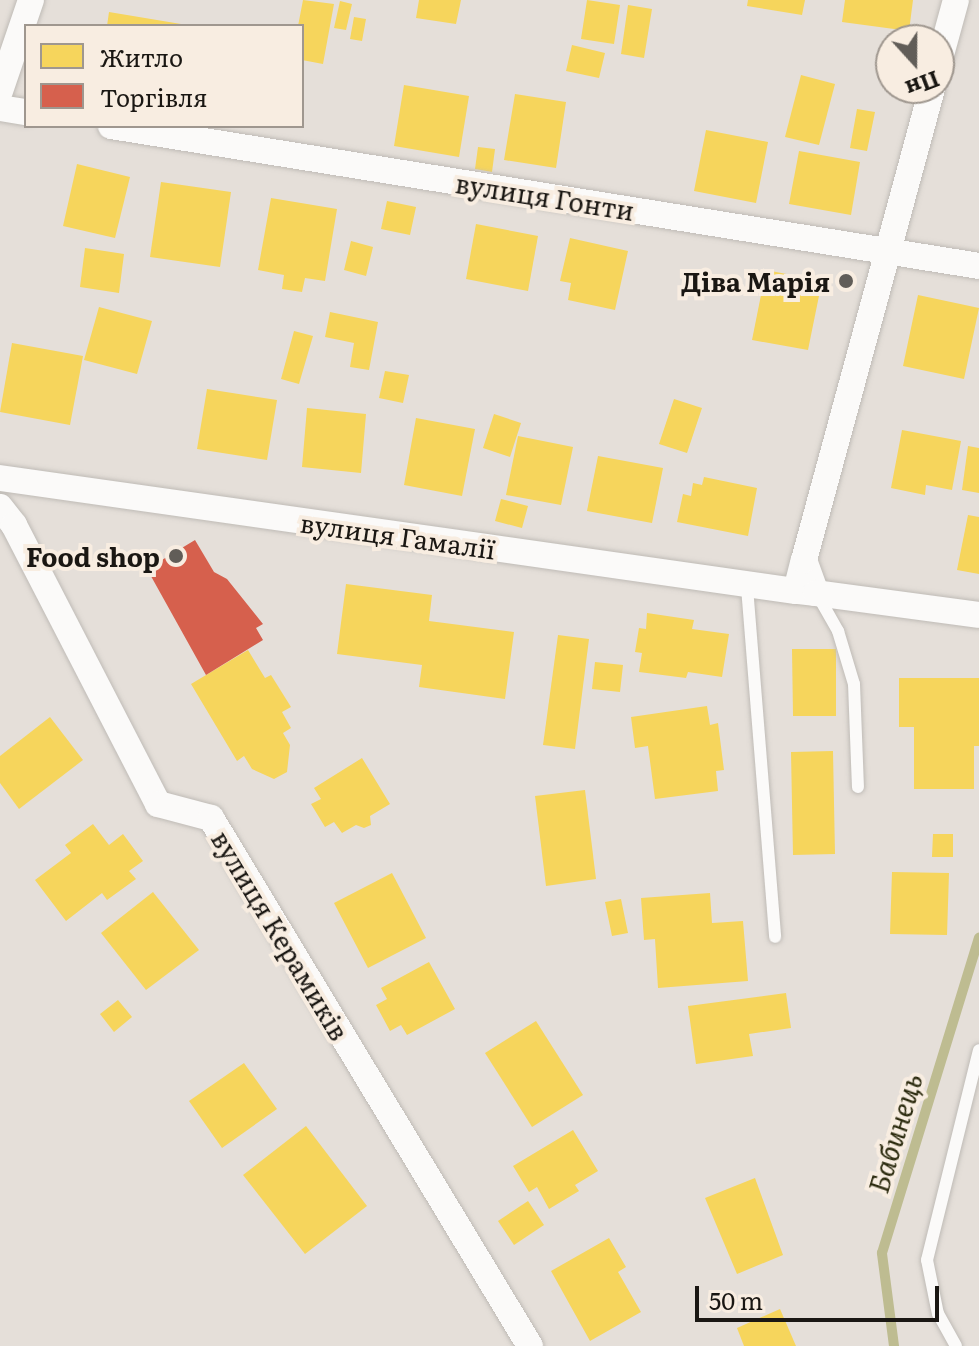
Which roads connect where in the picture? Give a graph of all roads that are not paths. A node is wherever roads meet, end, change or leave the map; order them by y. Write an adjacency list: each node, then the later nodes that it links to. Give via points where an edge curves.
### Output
1 (31, 0): 4 (street)
2 (956, 0): 3 (street)
3 (949, 24)
4 (0, 91)
5 (928, 104): 9 (street)
6 (0, 108): 7 (street)
7 (24, 112)
8 (123, 128): 9 (street, вулиця Гонти)
9 (888, 251): 10 (street, вулиця Гонти); 14 (street, via 804,560)
10 (979, 266)
11 (0, 478): 13 (street, вулиця Гамалії)
12 (0, 507): 19 (street, вулиця Керамиків, via 158,804 211,818)
13 (747, 587): 14 (street, вулиця Гамалії); 17 (lane)
14 (806, 592): 15 (street, вулиця Гамалії); 16 (lane, via 838,631 854,684)
15 (979, 615)
16 (858, 787)
17 (775, 937)
18 (979, 1050): 20 (lane, via 927,1260 938,1314)
19 (530, 1346)
20 (956, 1346)

